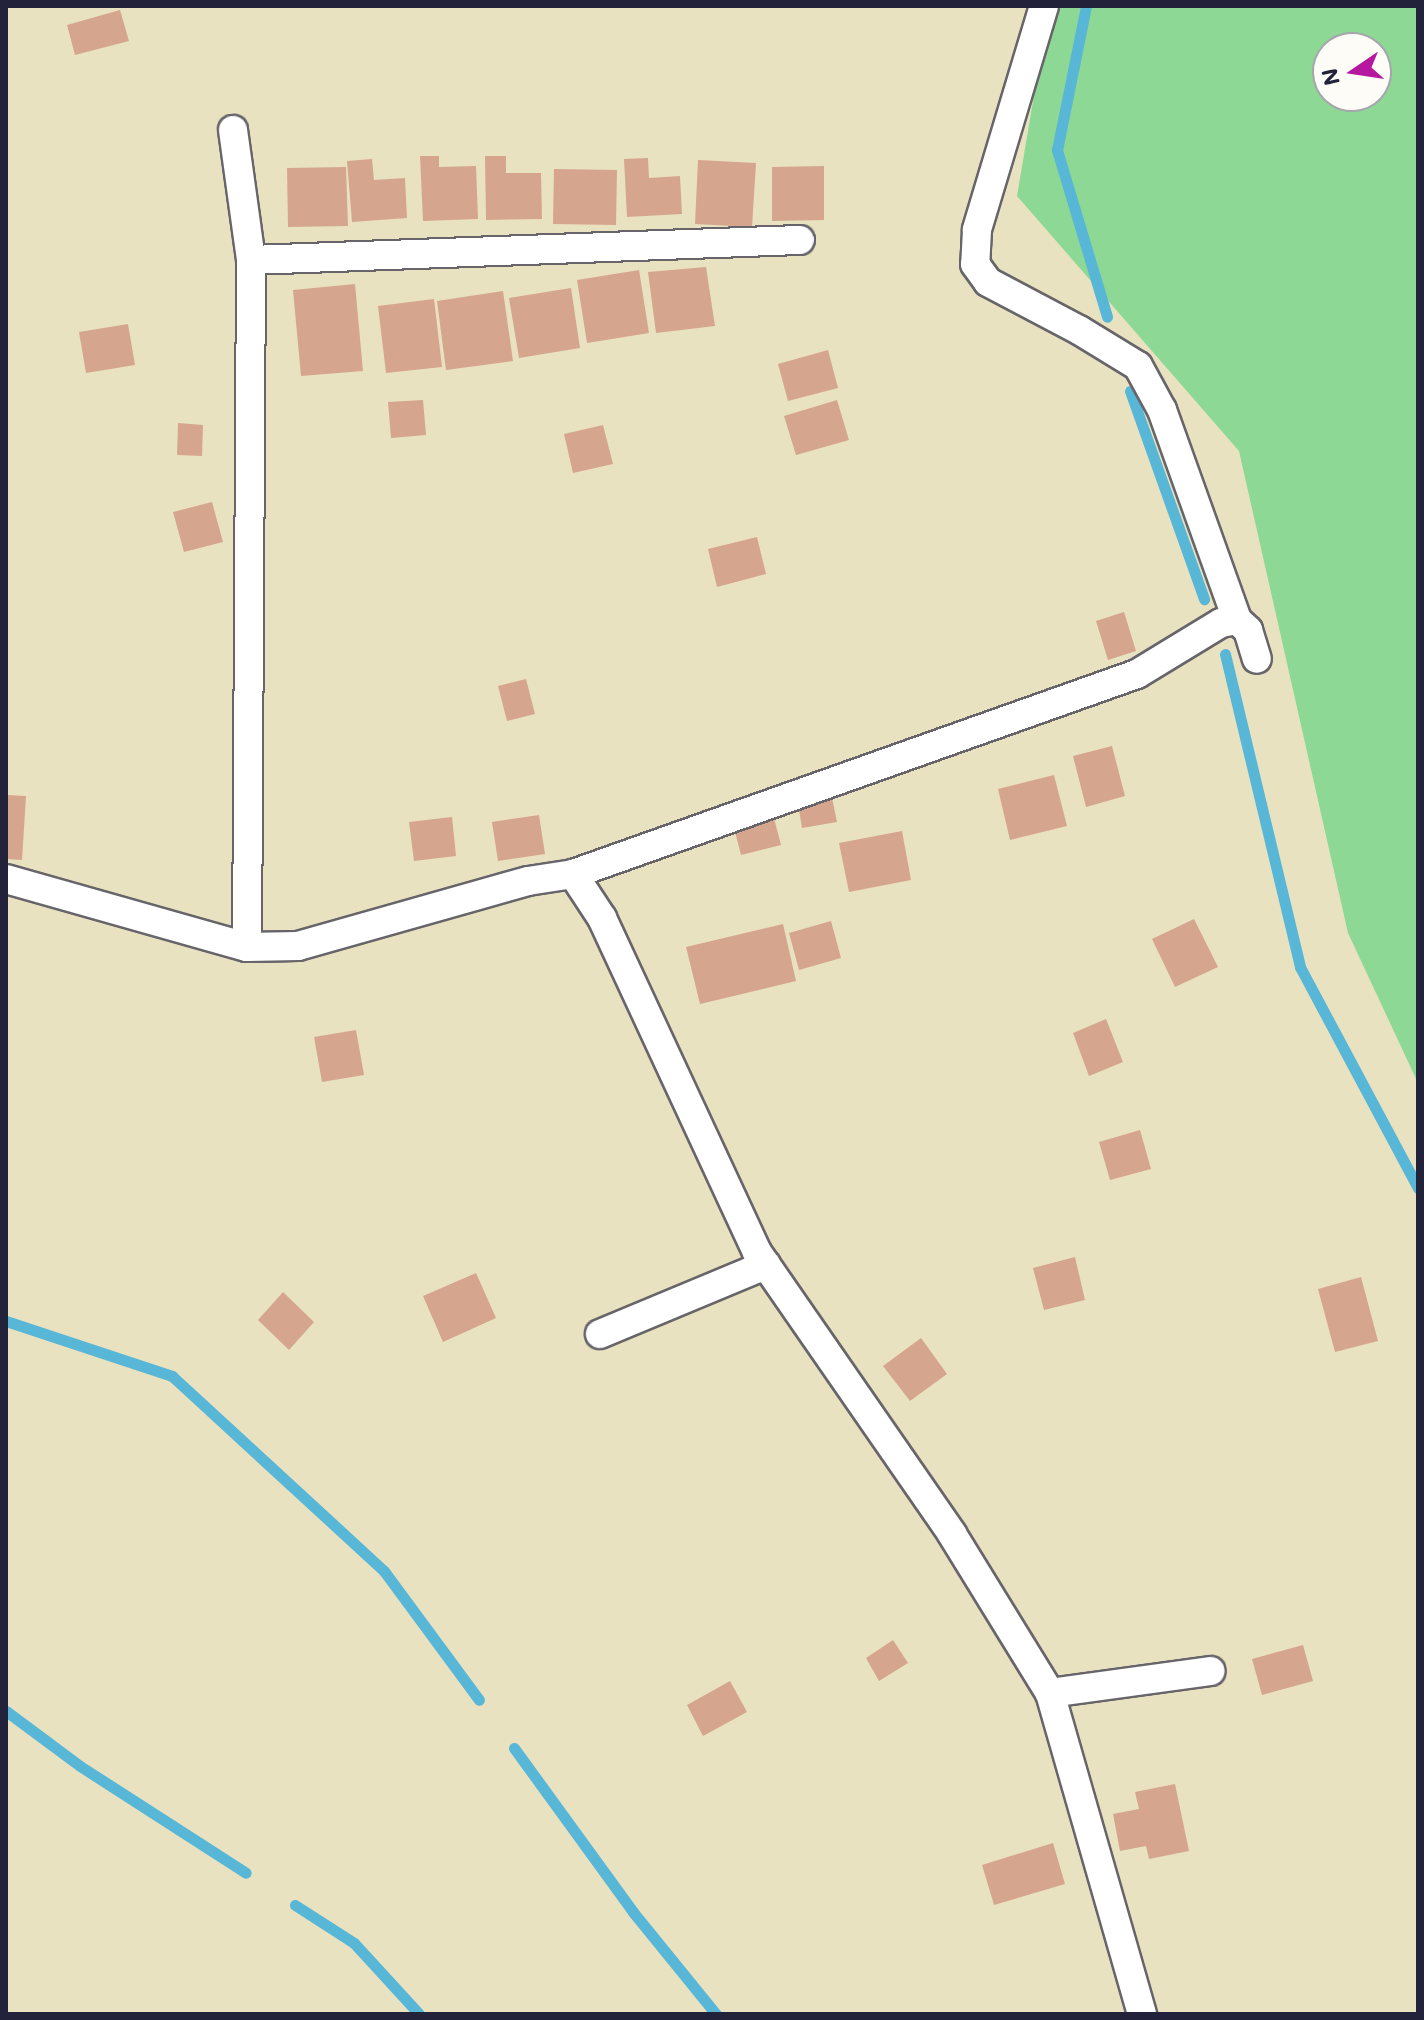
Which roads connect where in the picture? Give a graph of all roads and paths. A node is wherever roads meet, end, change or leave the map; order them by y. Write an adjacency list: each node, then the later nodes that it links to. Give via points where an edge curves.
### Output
1 (1044, 6): 5 (street, via 977,230 975,264 988,282 1138,366 1162,410)
2 (233, 130): 4 (street)
3 (800, 240): 4 (street)
4 (251, 260): 9 (street)
5 (1237, 620): 6 (street, via 1248,630); 7 (street, via 1208,630 1137,674)
6 (1257, 659)
7 (573, 874): 9 (street, via 528,881 298,946); 10 (street, via 602,918)
8 (6, 879): 9 (street)
9 (247, 947)
10 (766, 1265): 11 (street); 13 (street, via 952,1534)
11 (600, 1334)
12 (1211, 1671): 13 (street)
13 (1050, 1693): 14 (street)
14 (1142, 2014)

